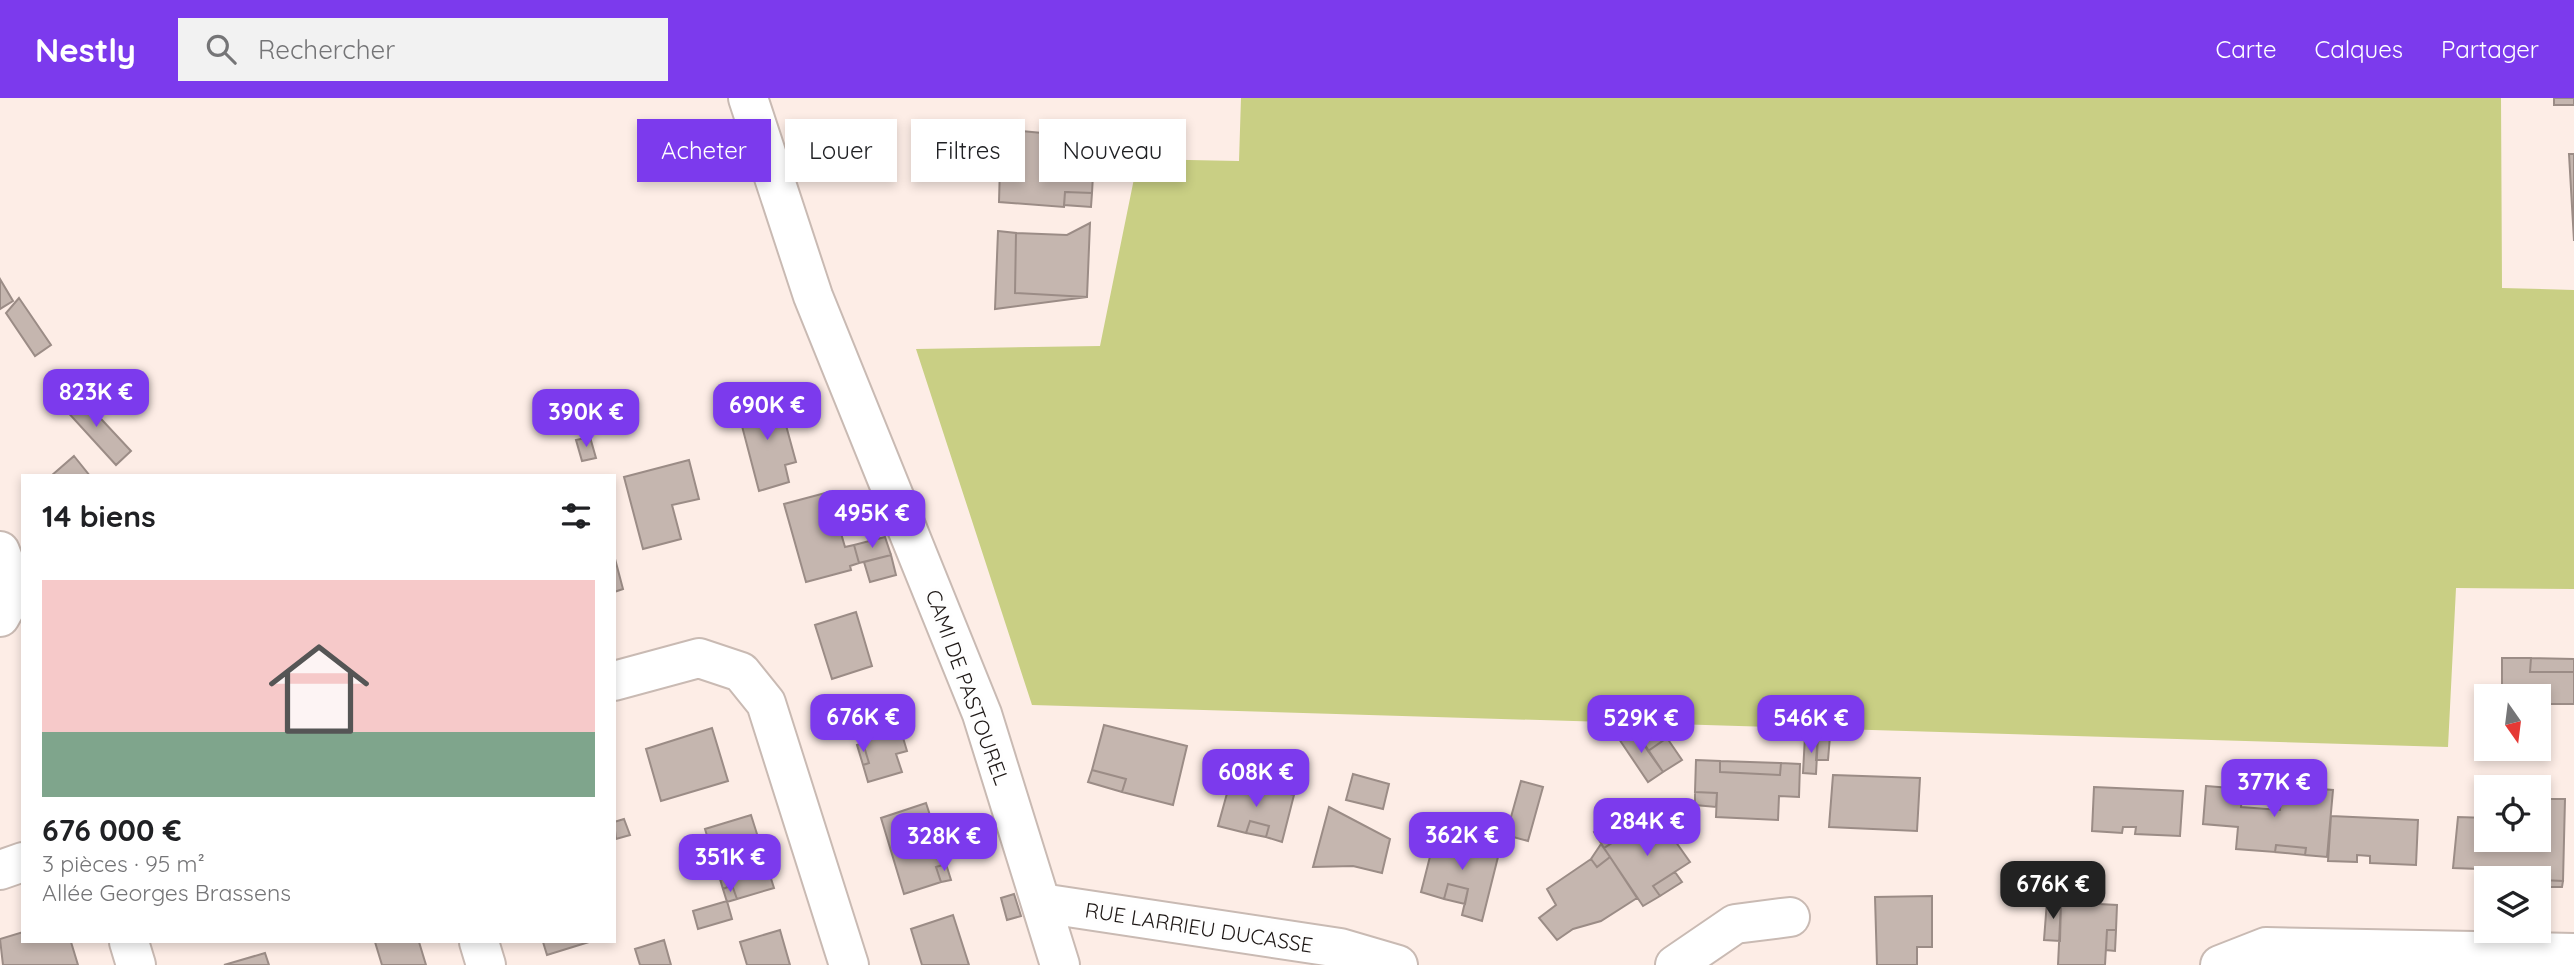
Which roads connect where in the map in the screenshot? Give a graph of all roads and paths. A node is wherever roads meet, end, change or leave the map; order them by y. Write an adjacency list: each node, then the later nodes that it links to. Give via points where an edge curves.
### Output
1 (748, 98): 7 (street, CAMI DE PASTOUREL, via 813,296 982,714)
2 (0, 551): 3 (street, via 15,590)
3 (0, 618)
4 (616, 680): 15 (street, via 699,658 741,672 766,704)
5 (21, 863): 6 (street)
6 (0, 870)
7 (1041, 903): 16 (street, CAMI DE PASTOUREL); 17 (street, RUE LARRIEU DUCASSE, via 1340,948)
8 (1790, 917): 18 (street, via 1735,924)
9 (129, 943): 13 (street)
10 (479, 943): 14 (street)
11 (2574, 953): 12 (street)
12 (2463, 957): 19 (street, via 2266,947)
13 (136, 965)
14 (486, 965)
15 (849, 965)
16 (1060, 965)
17 (1398, 965)
18 (1675, 965)
19 (2220, 965)

